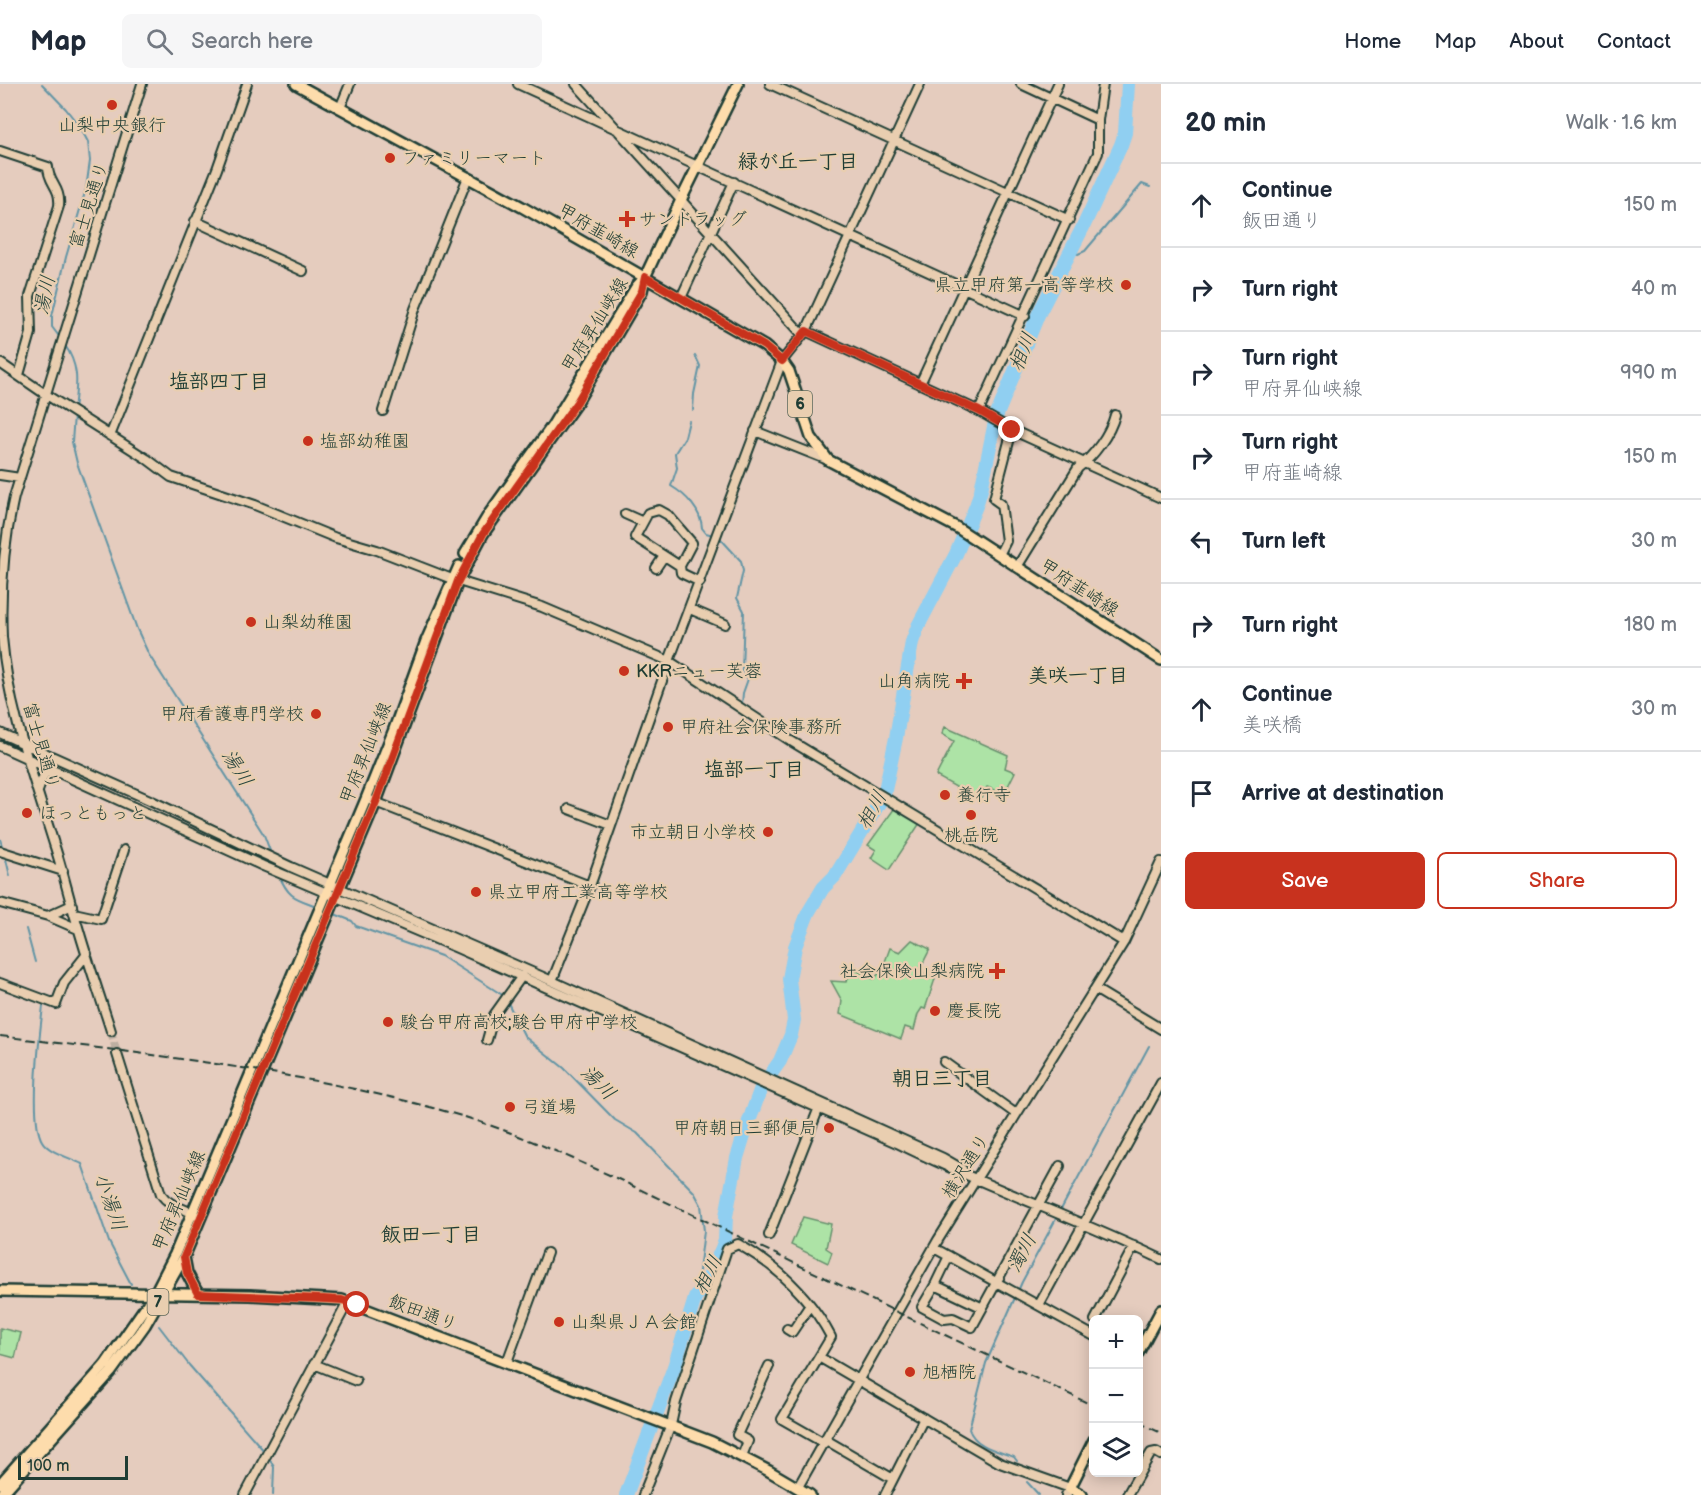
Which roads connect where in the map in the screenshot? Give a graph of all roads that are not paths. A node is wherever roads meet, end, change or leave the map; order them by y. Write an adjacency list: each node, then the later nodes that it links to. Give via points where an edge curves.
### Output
1 (142, 84): 39 (street, 富士見通り)
2 (247, 84): 26 (street)
3 (297, 84): 15 (main road, 甲府韮崎線 / 6)
4 (350, 84): 15 (street)
5 (518, 84): 17 (street)
6 (576, 84): 17 (street)
7 (738, 84): 20 (main road, 甲府昇仙峡線)
8 (770, 84): 13 (street)
9 (919, 84): 18 (street)
10 (1021, 84): 14 (street)
11 (1058, 84): 14 (street)
12 (1103, 84): 16 (street)
13 (781, 86): 18 (street)
14 (1052, 98): 16 (street); 23 (street)
15 (340, 108): 21 (main road, 甲府韮崎線 / 6)
16 (1098, 120): 25 (street, via 1098,153)
17 (614, 127): 20 (street); 24 (street)
18 (894, 141): 23 (street); 28 (street)
19 (0, 151): 37 (street, via 48,167 60,197 30,296 31,333)
20 (697, 165): 22 (street); 24 (main road, 甲府昇仙峡線)
21 (468, 177): 30 (main road, 甲府韮崎線 / 6); 40 (street, via 415,309)
22 (734, 182): 27 (street); 28 (street)
23 (1008, 194): 25 (street); 31 (street)
24 (681, 200): 27 (street); 30 (main road, 甲府昇仙峡線)
25 (1069, 220): 33 (street)
26 (195, 221): 29 (street); 45 (street)
27 (711, 235): 32 (street); 34 (street)
28 (850, 236): 31 (street); 34 (street)
29 (303, 271)
30 (645, 277): 32 (main road, 甲府韮崎線 / 6); 58 (main road, 甲府昇仙峡線 / 7, via 642,291 577,402)
31 (963, 287): 33 (street); 38 (street)
32 (681, 298): 35 (main road, 甲府韮崎線 / 6, via 764,346)
33 (1025, 316): 41 (street)
34 (804, 332): 35 (street); 38 (street)
35 (782, 361): 44 (street); 46 (main road, 甲府韮崎線 / 6, via 811,437)
36 (0, 363): 37 (street)
37 (19, 375): 39 (street)
38 (920, 384): 41 (street)
39 (45, 394): 45 (street); 49 (street, 富士見通り)
40 (383, 411)
41 (980, 412): 43 (street)
42 (1115, 415): 47 (street)
43 (1012, 430): 47 (street); 53 (street, via 994,498 1001,504 1006,542)
44 (755, 431): 46 (street); 59 (street)
45 (110, 436): 58 (street, via 171,477)
46 (828, 460): 53 (main road, 甲府韮崎線 / 6, via 956,527)
47 (1086, 463): 50 (street); 56 (street, via 1078,468)
48 (0, 475): 49 (street)
49 (20, 478): 65 (street, 富士見通り, via 7,529 1,636)
50 (1161, 498)
51 (625, 514): 52 (street)
52 (643, 522): 54 (street, via 635,537); 55 (street, via 648,513 659,510 692,543)
53 (999, 555): 56 (main road, 甲府韮崎線 / 6)
54 (664, 556): 55 (street); 57 (street)
55 (680, 566): 59 (street, via 681,573)
56 (1017, 567): 62 (main road, 甲府韮崎線 / 6)
57 (656, 568)
58 (455, 580): 63 (street, via 542,607); 70 (main road, 甲府昇仙峡線 / 7)
59 (700, 582): 60 (street)
60 (690, 609): 61 (street); 63 (street)
61 (725, 624)
62 (1161, 660)
63 (669, 661): 72 (street); 85 (street, via 791,741)
64 (0, 734): 65 (street)
65 (22, 743): 67 (street, 富士見通り); 78 (street, via 152,801)
66 (0, 746): 67 (street)
67 (26, 758): 68 (street); 69 (street, 富士見通り)
68 (62, 774): 69 (street, via 44,775); 78 (street, via 263,866)
69 (38, 791): 76 (street, 富士見通り)
70 (371, 800): 77 (street); 78 (main road, 甲府昇仙峡線 / 7); 79 (main road, 甲府昇仙峡線 / 7)
71 (569, 809): 72 (street)
72 (611, 825): 77 (street)
73 (124, 849): 81 (street, via 101,919)
74 (0, 851): 76 (street)
75 (1161, 862): 85 (street, 横沢通り)
76 (63, 871): 81 (street, 富士見通り)
77 (590, 886): 88 (street)
78 (328, 888): 79 (street); 82 (main road, 甲府昇仙峡線 / 7)
79 (338, 892): 82 (main road, 甲府昇仙峡線 / 7); 87 (street); 88 (street)
80 (0, 903): 83 (street)
81 (73, 909): 83 (street); 84 (street, 富士見通り)
82 (325, 910): 103 (main road, 甲府昇仙峡線 / 7)
83 (48, 916): 84 (street)
84 (78, 929): 86 (street, 富士見通り)
85 (1124, 942): 90 (street, 横沢通り)
86 (87, 954): 89 (street, via 64,983 56,1004); 92 (street, 富士見通り)
87 (522, 976): 93 (street, via 494,1015); 96 (street)
88 (552, 981): 96 (street)
89 (0, 983)
90 (1095, 989): 91 (street); 99 (street, 横沢通り)
91 (1161, 1029)
92 (111, 1031)
93 (487, 1040)
94 (117, 1054): 103 (street, via 161,1194 176,1207)
95 (944, 1062): 99 (street)
96 (757, 1076): 98 (street)
97 (1161, 1083): 104 (street)
98 (820, 1105): 101 (street, via 941,1165); 105 (street)
99 (1016, 1114): 101 (street, 横沢通り)
100 (1060, 1166): 102 (street)
101 (976, 1178): 102 (street); 107 (street, 横沢通り)
102 (1040, 1205): 104 (street); 112 (street)
103 (197, 1216): 109 (main road, 甲府昇仙峡線 / 7); 115 (main road, 甲府昇仙峡線 / 7)
104 (1084, 1224): 106 (street); 119 (street)
105 (769, 1234)
106 (1134, 1246): 111 (street); 122 (street)
107 (934, 1248): 110 (street); 130 (street, 横沢通り)
108 (547, 1253): 127 (street)
109 (184, 1257): 115 (main road, 甲府昇仙峡線 / 7); 116 (main road)
110 (949, 1257): 112 (street); 113 (street)
111 (1161, 1259)
112 (997, 1282): 119 (street); 120 (street)
113 (935, 1285): 120 (street); 120 (street, via 922,1307 944,1319 953,1318 972,1326)
114 (0, 1291): 115 (main road, 飯田通り)
115 (159, 1293): 116 (main road, 飯田通り); 139 (main road, 甲府昇仙峡線 / 7, via 105,1365); 142 (main road, 甲府昇仙峡線 / 7, via 145,1325 111,1372)
116 (198, 1294): 117 (main road, 飯田通り)
117 (348, 1302): 127 (main road, 飯田通り); 128 (street)
118 (810, 1305): 123 (street, via 792,1332); 126 (street, via 831,1337); 133 (street, via 758,1256 738,1244 727,1249)
119 (1039, 1305): 124 (street)
120 (981, 1307)
121 (1161, 1310): 125 (main road)
122 (1097, 1315)
123 (787, 1329)
124 (1089, 1333)
125 (1143, 1344)
126 (819, 1356): 130 (street); 134 (street, via 782,1419)
127 (507, 1362): 133 (main road, 飯田通り)
128 (314, 1364): 131 (street); 143 (street)
129 (769, 1366): 137 (street, via 737,1435 748,1441)
130 (860, 1380): 132 (street); 134 (street, 横沢通り)
131 (356, 1381)
132 (924, 1418): 138 (street); 141 (street, via 1000,1463)
133 (670, 1425): 137 (main road); 144 (street)
134 (825, 1441): 138 (street); 140 (street, 横沢通り)
135 (1089, 1450): 141 (main road)
136 (1161, 1455): 148 (street, via 1151,1453)
137 (741, 1456): 140 (main road)
138 (893, 1479): 146 (street)
139 (0, 1484)
140 (798, 1487): 145 (main road)
141 (1068, 1492): 147 (main road)
142 (1, 1495)
143 (245, 1495)
144 (643, 1495)
145 (810, 1495)
146 (885, 1495)
147 (1082, 1495)
148 (1127, 1495)

